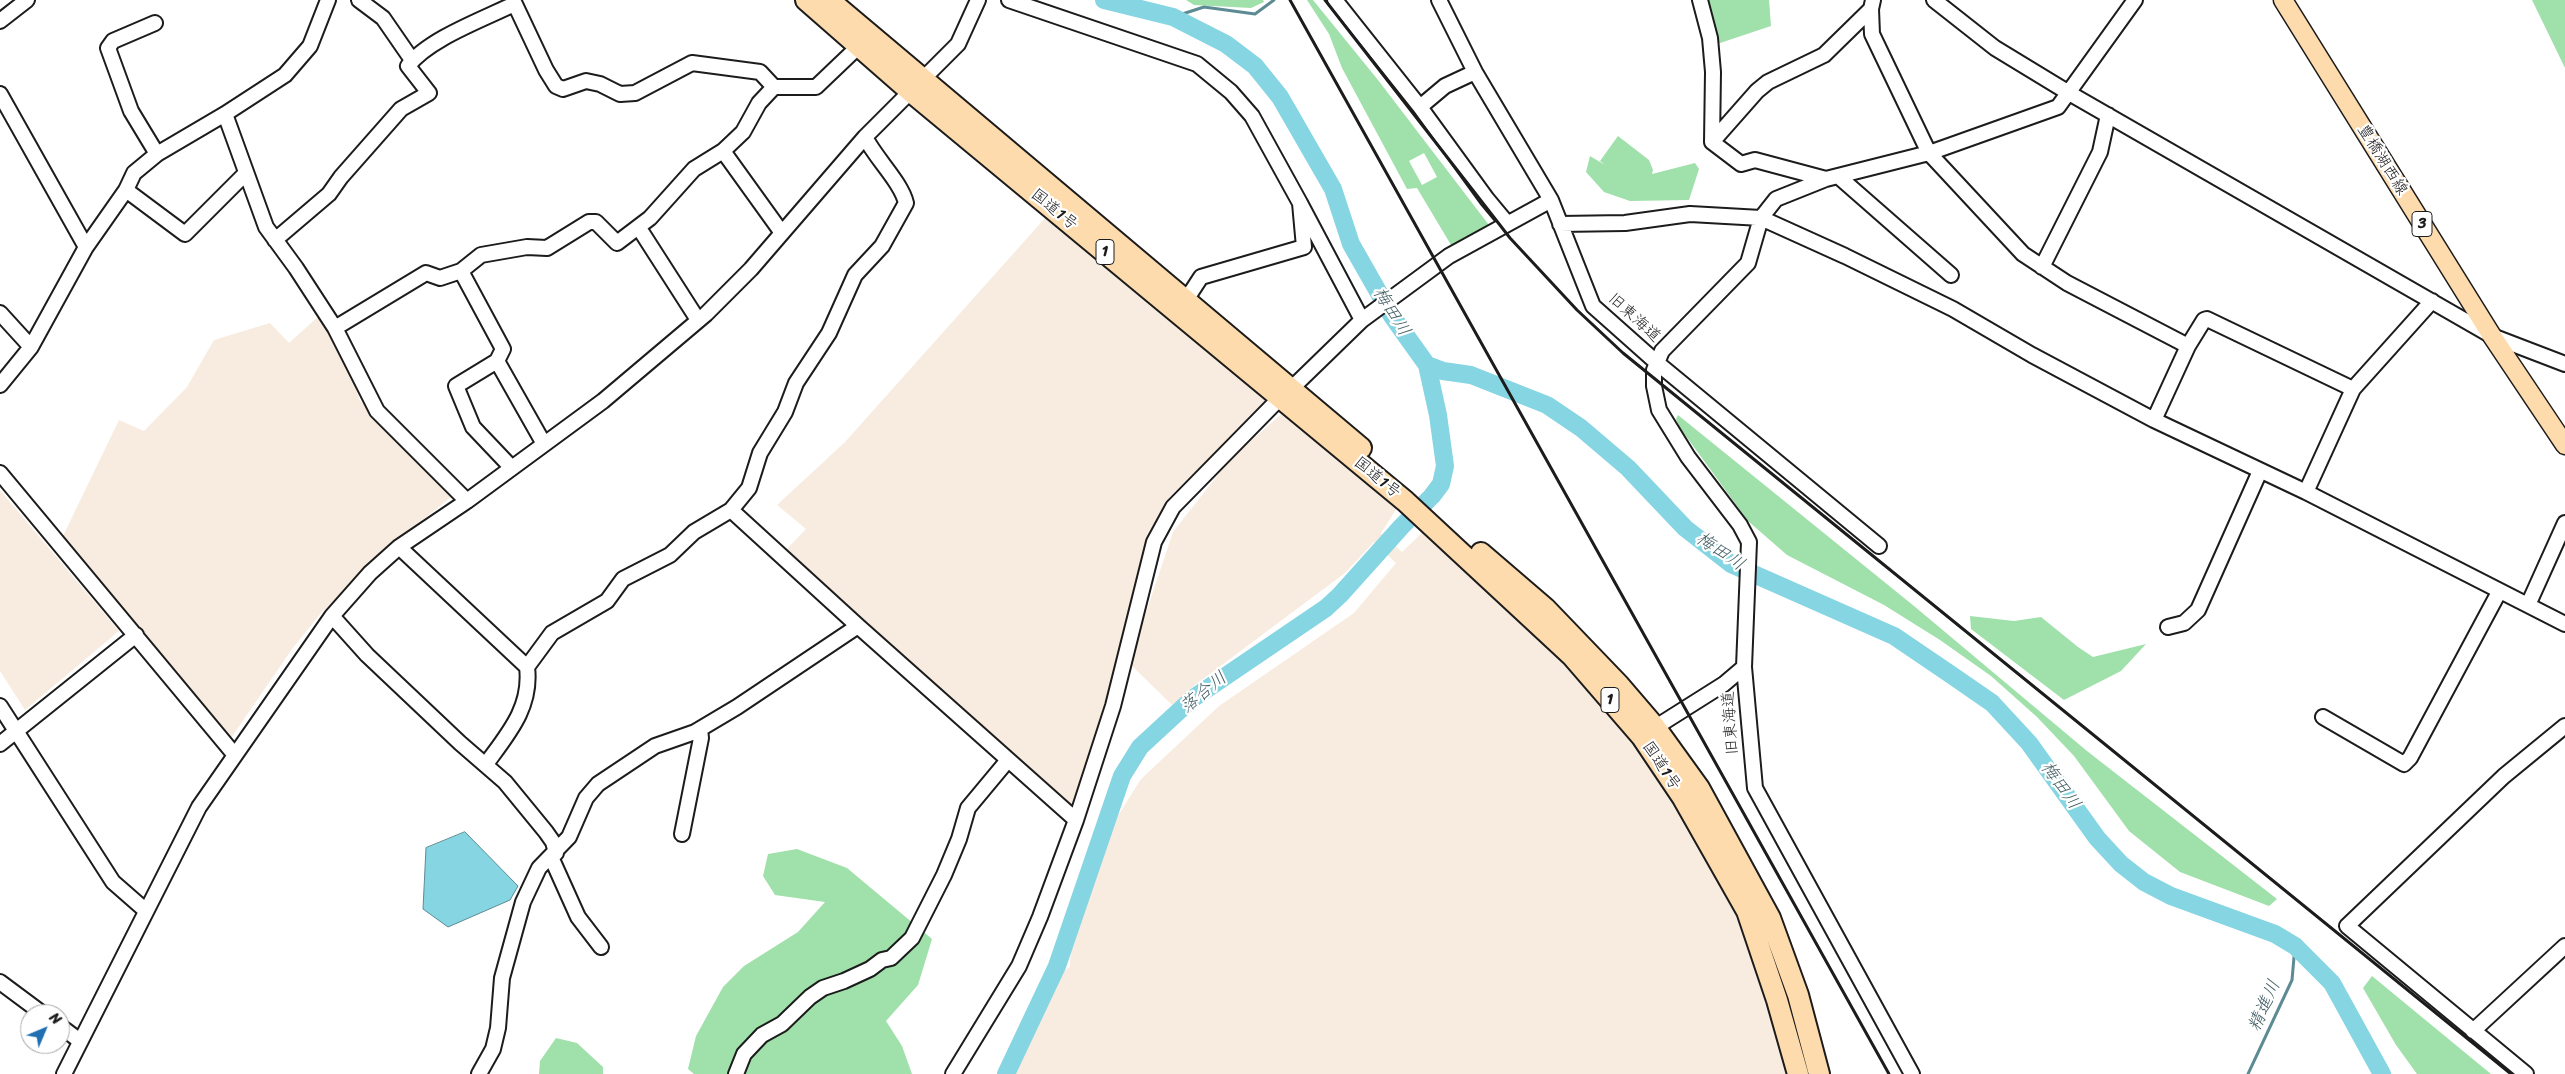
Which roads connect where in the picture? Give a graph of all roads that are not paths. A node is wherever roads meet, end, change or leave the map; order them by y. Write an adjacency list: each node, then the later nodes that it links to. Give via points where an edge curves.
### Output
1 (27, 0): 16 (street)
2 (328, 0): 27 (street, via 310,46 285,75)
3 (359, 0): 19 (street, via 383,18)
4 (806, 0): 18 (highway, 国道1号 / 1)
5 (829, 0): 21 (highway, 国道1号 / 1)
6 (978, 0): 21 (street, via 958,44)
7 (1008, 0): 38 (street, via 1197,64 1231,92 1252,116)
8 (1335, 0): 25 (street)
9 (1440, 0): 20 (street, 旧東海道)
10 (1700, 0): 30 (street, via 1710,38 1713,72)
11 (1934, 0): 23 (street, via 1995,48)
12 (2135, 0): 23 (street)
13 (2283, 0): 55 (main road, 豊橋湖西線 / 3)
14 (514, 2): 19 (street); 22 (street, via 556,86 563,88 586,81 620,94 635,93 692,63 760,72)
15 (1872, 5): 30 (street, via 1824,55 1768,82 1757,91); 32 (street, via 1872,34)
16 (0, 21)
17 (156, 23): 33 (street, via 113,41 108,48 131,111)
18 (859, 46): 21 (highway, 国道1号 / 1); 22 (street, via 816,86)
19 (412, 60): 44 (street, via 408,66 429,93 401,109 329,194)
20 (1475, 72): 25 (street, via 1445,86); 37 (street, 旧東海道)
21 (916, 85): 29 (street); 49 (highway, 国道1号 / 1); 63 (highway, 国道1号 / 1)
22 (774, 87): 31 (street, via 759,103 744,132)
23 (2069, 93): 28 (street); 32 (street, via 2058,107)
24 (0, 94): 26 (street)
25 (1420, 107): 40 (street)
26 (4, 110): 45 (street)
27 (225, 114): 33 (street); 34 (street)
28 (2108, 115): 46 (street, via 2100,152); 50 (street)
29 (866, 137): 43 (street); 72 (street, via 874,154 903,192 906,203 882,246 855,275 829,333 796,383 785,412 760,453 749,488)
30 (1712, 142): 35 (street, via 1741,164 1755,160)
31 (723, 151): 42 (street, via 694,169); 43 (street)
32 (1929, 153): 35 (street); 46 (street, via 2023,254)
33 (157, 154): 36 (street, via 134,174)
34 (246, 173): 36 (street, via 184,234); 44 (street, via 266,227)
35 (1832, 178): 39 (street, via 1776,199); 48 (street)
36 (126, 190): 45 (street)
37 (1551, 200): 40 (street); 41 (street, 旧東海道)
38 (1300, 203): 49 (street, via 1304,247 1201,277); 52 (street)
39 (1761, 218): 41 (street, via 1690,214 1625,223); 59 (street, via 1748,263 1662,351); 64 (street, via 1953,309)
40 (1507, 223): 52 (street, via 1449,256)
41 (1560, 224): 59 (street, 旧東海道, via 1593,306)
42 (639, 228): 47 (street, via 617,243 596,222 588,222 547,248 527,247 481,255); 53 (street)
43 (782, 233): 53 (street, via 751,269)
44 (275, 240): 54 (street)
45 (86, 247): 57 (street)
46 (2042, 267): 56 (street)
47 (461, 271): 54 (street, via 440,278 426,273); 58 (street, via 503,349)
48 (1951, 275)
49 (1186, 300): 63 (highway, 国道1号 / 1)
50 (2432, 301): 55 (street); 62 (street)
51 (0, 313): 57 (street)
52 (1364, 319): 63 (street)
53 (698, 320): 65 (street, via 603,401)
54 (335, 328): 71 (street, via 377,411)
55 (2492, 336): 60 (street); 66 (main road, 豊橋湖西線 / 3)
56 (2188, 346): 62 (street, via 2207,319); 64 (street)
57 (31, 347): 61 (street)
58 (497, 361): 65 (street); 67 (street, via 456,386 473,427)
59 (1656, 362): 74 (street); 84 (street, 旧東海道, via 1654,386 1659,410 1688,457 1740,525 1749,542)
60 (2565, 364)
61 (0, 385)
62 (2353, 389): 70 (street)
63 (1286, 393): 89 (highway, 国道1号 / 1, via 1433,519 1545,608 1619,685); 95 (street, via 1173,507 1154,542 1113,706)
64 (2154, 420): 68 (street)
65 (544, 444): 67 (street)
66 (2565, 445)
67 (511, 467): 71 (street)
68 (2260, 471): 70 (street); 81 (street, via 2198,610 2184,623)
69 (0, 473): 82 (street)
70 (2306, 492): 76 (street)
71 (468, 500): 75 (street)
72 (731, 510): 80 (street); 83 (street, via 694,532 670,555 623,579 608,601 552,633)
73 (2565, 523): 77 (street)
74 (1880, 546)
75 (399, 547): 78 (street, via 370,573); 83 (street)
76 (2499, 592): 77 (street); 86 (street, via 2404,764)
77 (2528, 605): 79 (street)
78 (332, 616): 92 (street); 94 (street, via 367,655)
79 (2565, 624)
80 (858, 626): 88 (street); 93 (street)
81 (2168, 627)
82 (136, 635): 90 (street); 92 (street)
83 (527, 667): 94 (street, via 528,679 518,722)
84 (1744, 667): 89 (street, via 1724,684); 112 (street, 旧東海道, via 1755,788)
85 (0, 706): 90 (street)
86 (2323, 717)
87 (2565, 726): 103 (street, via 2504,776 2347,926)
88 (700, 729): 96 (street, via 701,738); 97 (street, via 655,746 598,784 586,798 570,837)
89 (1649, 732): 110 (highway, 国道1号 / 1, via 1747,910); 111 (highway, 国道1号 / 1, via 1699,788 1770,918 1798,995)
90 (16, 733): 91 (street); 98 (street, via 113,882)
91 (0, 744)
92 (234, 754): 98 (street, via 199,807)
93 (1008, 760): 95 (street); 108 (street, via 968,808 944,875 912,938 891,958 810,997 744,1054)
94 (486, 764): 97 (street, via 546,832 553,842)
95 (1076, 820): 109 (street, via 1019,966)
96 (682, 834)
97 (553, 855): 100 (street, via 578,917); 107 (street, via 539,868 523,902 502,978 498,1028)
98 (145, 910): 105 (street)
99 (2565, 946): 103 (street)
100 (601, 947)
101 (0, 982): 102 (street)
102 (30, 1004)
103 (2473, 1031): 113 (street)
104 (70, 1034): 105 (street)
105 (80, 1041): 106 (street)
106 (64, 1074)
107 (479, 1074)
108 (736, 1074)
109 (953, 1074)
110 (1798, 1074)
111 (1820, 1074)
112 (1912, 1074)
113 (2526, 1074)

